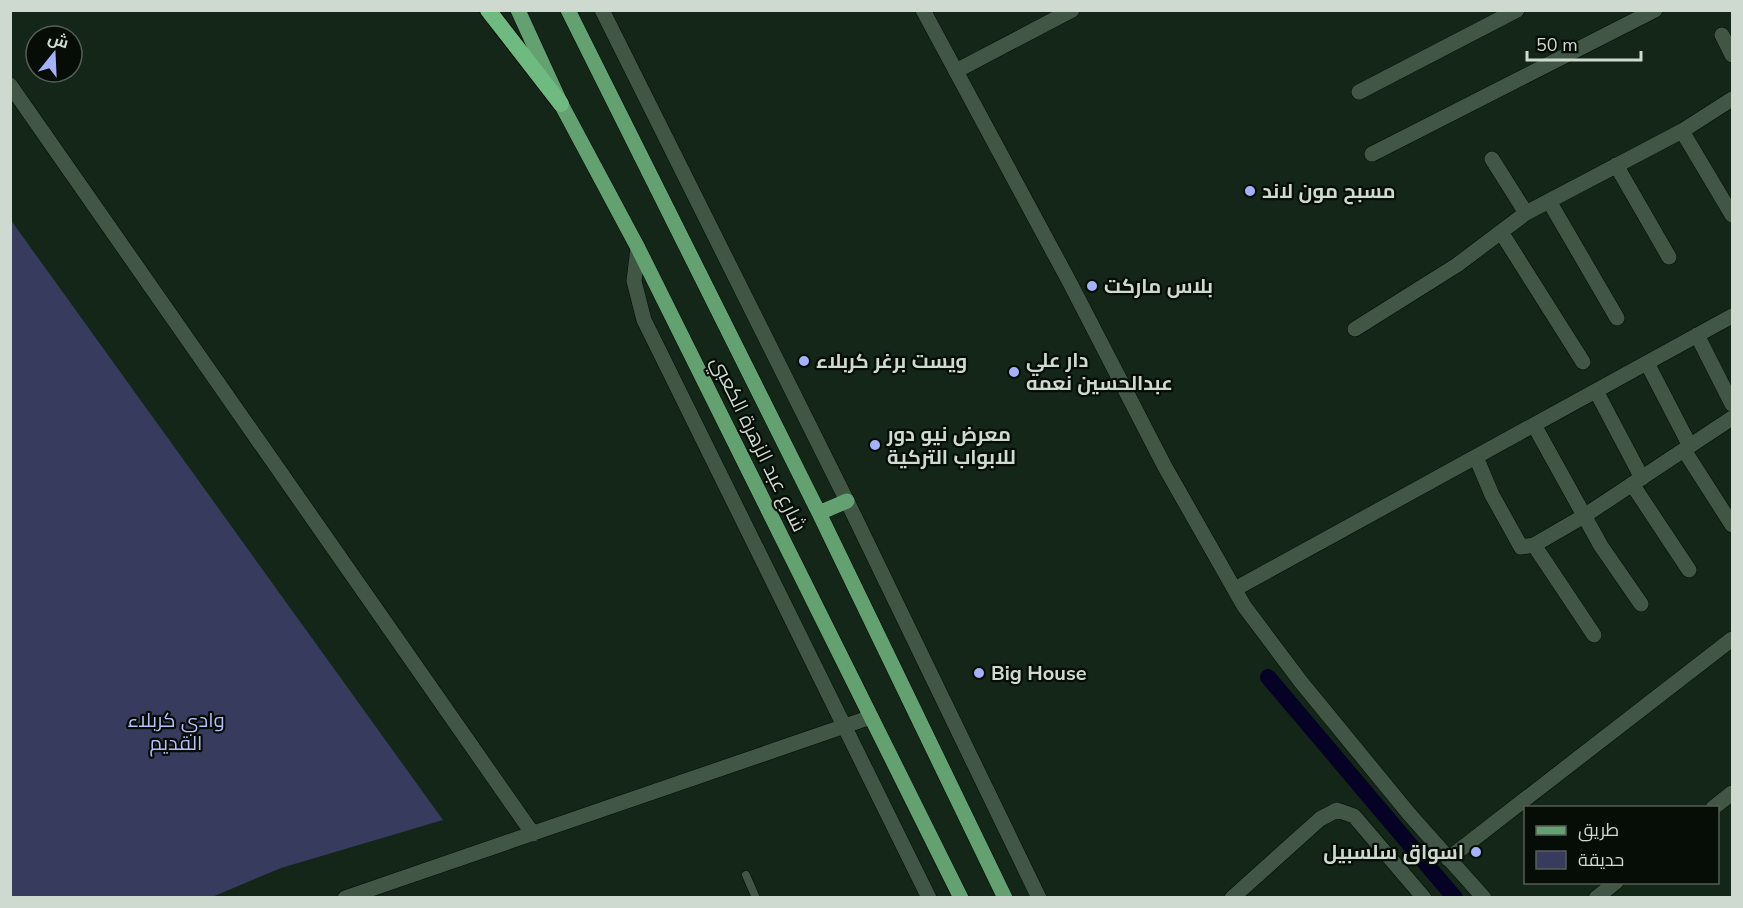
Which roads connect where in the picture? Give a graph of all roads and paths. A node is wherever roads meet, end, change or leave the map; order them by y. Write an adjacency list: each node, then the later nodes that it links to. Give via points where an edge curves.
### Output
1 (488, 10): 14 (highway)
2 (518, 10): 14 (main road, شارع عبد الزهرة الكعبي)
3 (568, 10): 40 (main road, شارع عبد الزهرة الكعبي)
4 (602, 10): 39 (street)
5 (923, 10): 11 (street)
6 (1072, 10): 11 (street)
7 (1517, 10): 13 (street)
8 (1655, 10): 17 (street)
9 (1722, 36): 10 (street)
10 (1732, 55)
11 (956, 71): 45 (street, via 1165,467)
12 (10, 85): 53 (street)
13 (1359, 92)
14 (561, 104): 24 (main road, شارع عبد الزهرة الكعبي)
15 (1731, 104): 16 (street)
16 (1682, 131): 19 (street); 22 (street)
17 (1372, 154)
18 (1492, 159): 21 (street)
19 (1616, 165): 20 (street); 25 (street)
20 (1549, 201): 21 (street); 27 (street)
21 (1526, 213): 23 (street)
22 (1732, 215)
23 (1502, 232): 28 (street); 30 (street)
24 (638, 248): 49 (main road, شارع عبد الزهرة الكعبي); 50 (street, via 634,281 644,320)
25 (1669, 257)
26 (1732, 316): 29 (street)
27 (1617, 318)
28 (1355, 329)
29 (1697, 335): 31 (street); 33 (street)
30 (1583, 362)
31 (1647, 363): 32 (street); 36 (street)
32 (1596, 391): 35 (street); 38 (street)
33 (1732, 404)
34 (1732, 418): 36 (street)
35 (1534, 425): 37 (street); 41 (street)
36 (1687, 448): 38 (street); 42 (street)
37 (1476, 457): 43 (street, via 1521,547); 45 (street)
38 (1637, 481): 41 (street); 44 (street)
39 (847, 501): 40 (main road); 62 (street)
40 (819, 513): 57 (main road, شارع عبد الزهرة الكعبي)
41 (1584, 516): 43 (street); 46 (street)
42 (1732, 525)
43 (1534, 545): 47 (street)
44 (1689, 570)
45 (1235, 590): 54 (street, via 1301,682)
46 (1641, 604)
47 (1594, 635)
48 (1731, 643): 54 (street)
49 (871, 717): 50 (street); 61 (main road, شارع عبد الزهرة الكعبي)
50 (846, 726): 53 (street); 60 (street)
51 (1732, 793): 52 (street)
52 (1714, 806)
53 (533, 834): 58 (street)
54 (1448, 859): 65 (street)
55 (746, 875): 59 (lane)
56 (1613, 884): 66 (street)
57 (1002, 896)
58 (345, 897)
59 (756, 897)
60 (929, 897)
61 (961, 897)
62 (1039, 897)
63 (1232, 897): 64 (street, via 1320,819 1337,810 1354,816)
64 (1424, 897)
65 (1484, 897)
66 (1596, 897)

